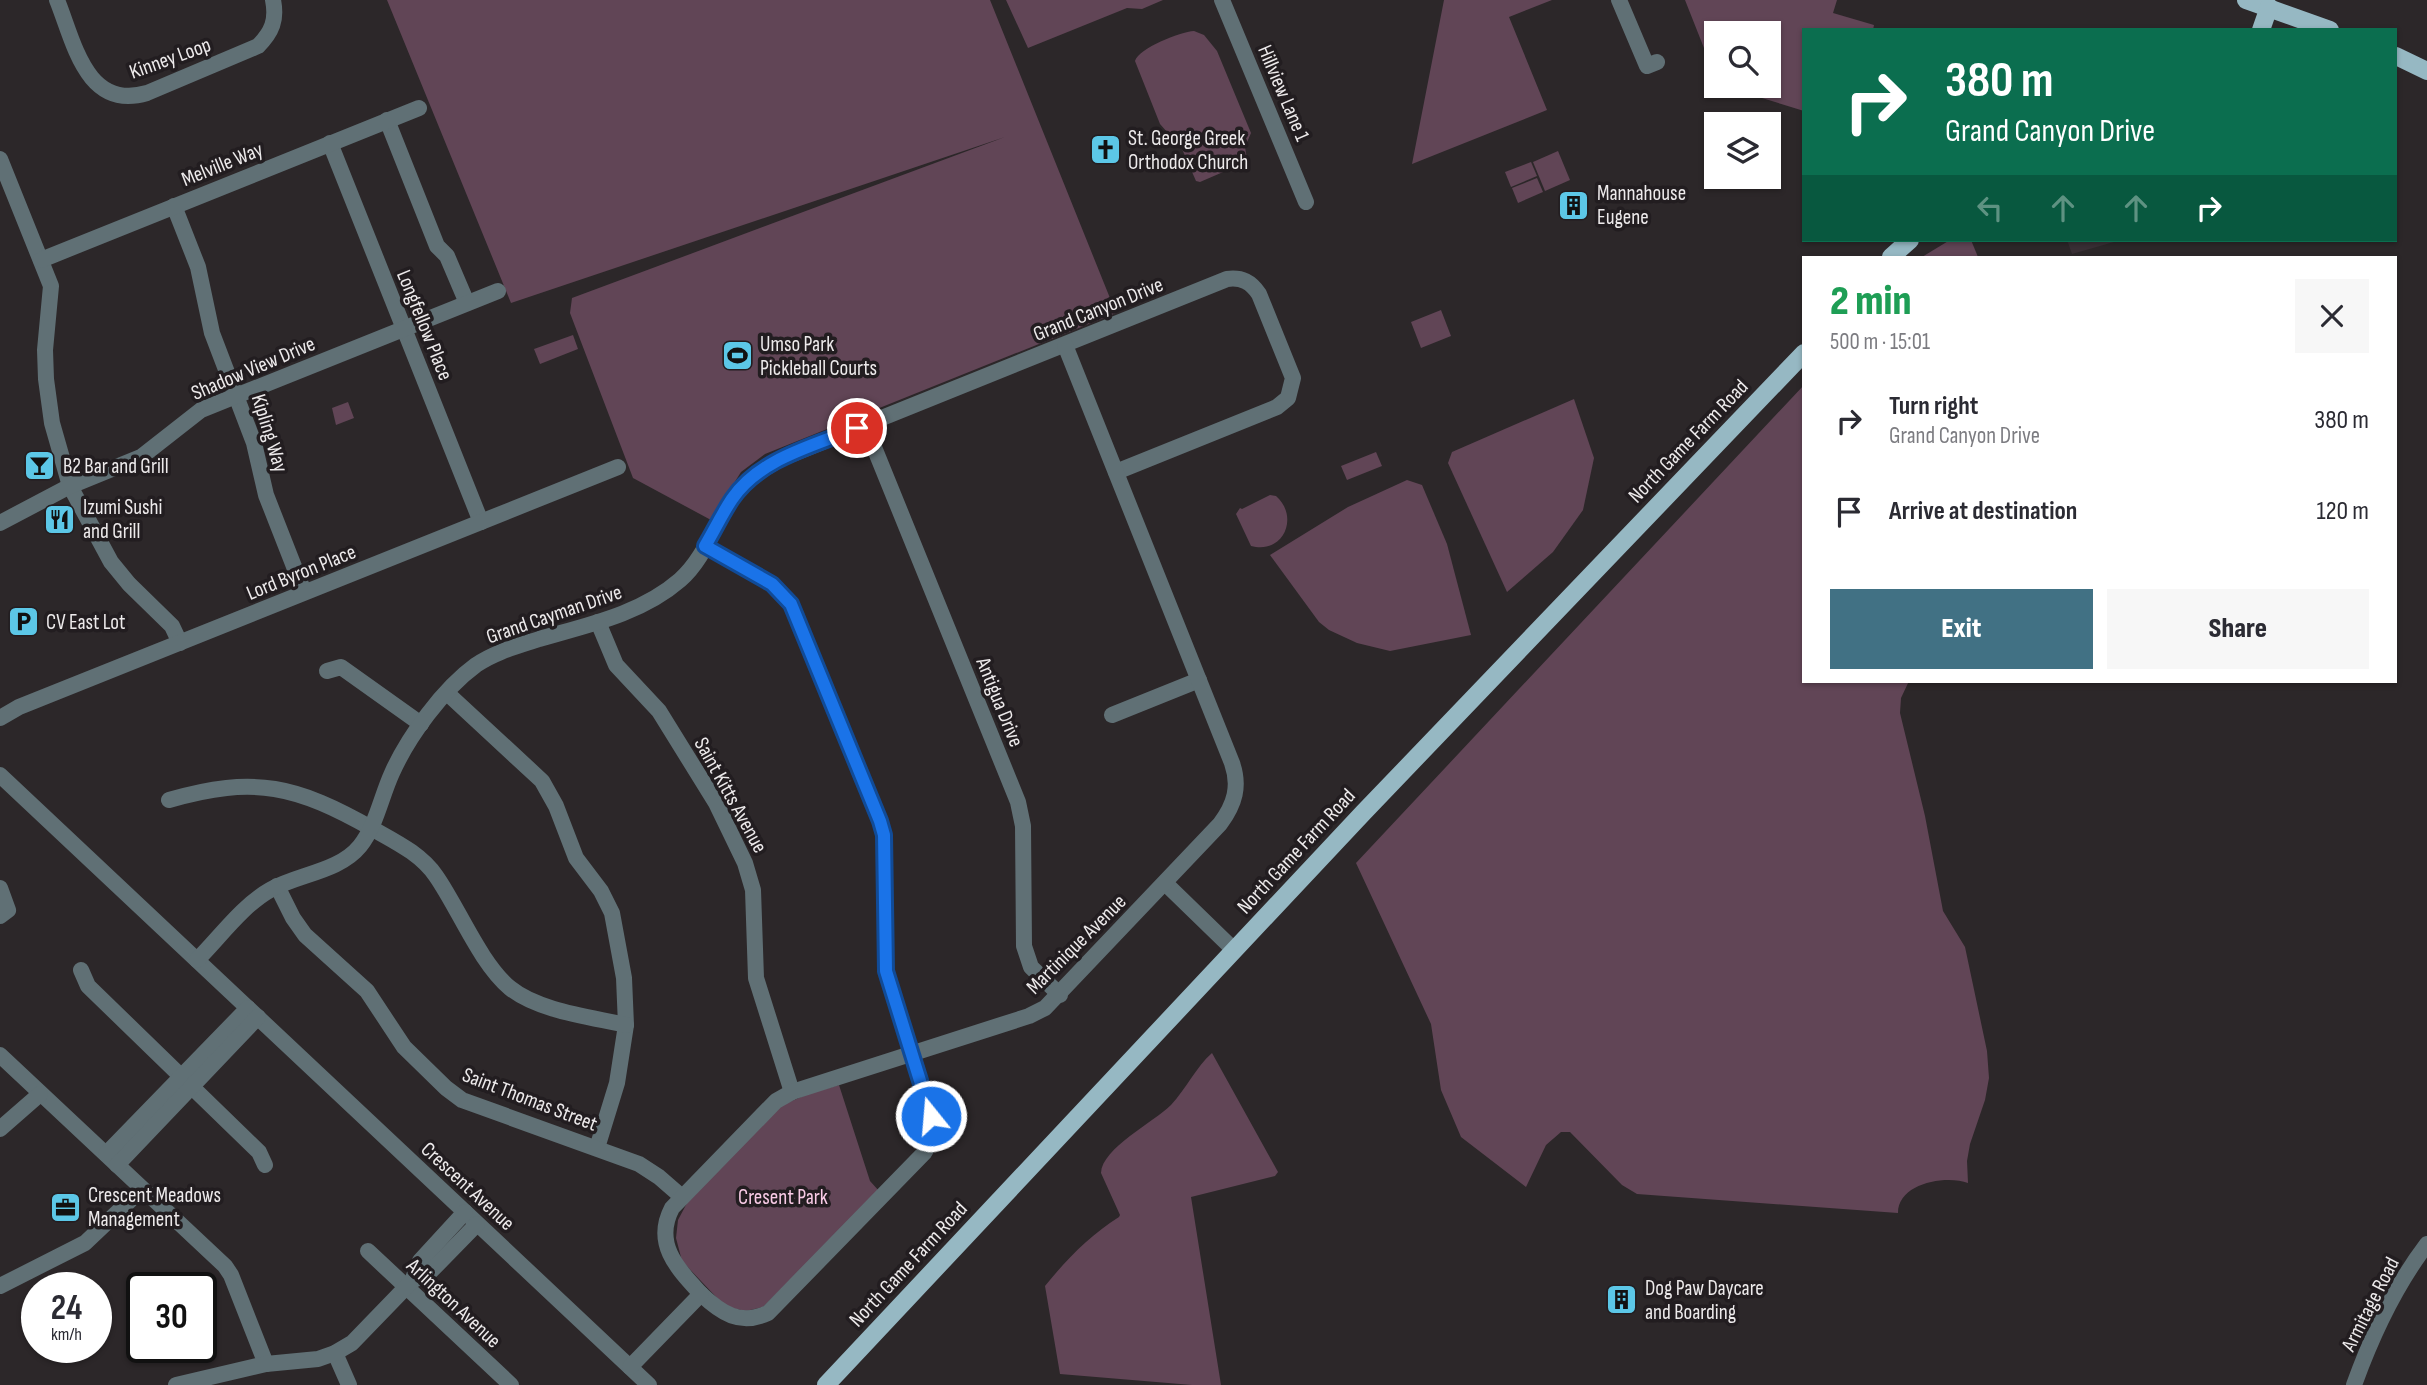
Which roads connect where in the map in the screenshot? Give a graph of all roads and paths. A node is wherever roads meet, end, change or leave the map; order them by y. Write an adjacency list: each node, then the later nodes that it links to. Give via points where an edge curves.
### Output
1 (57, 0): 2 (street, Kinney Loop, via 89,76 101,89 129,97 258,46 274,23)
2 (273, 0)
3 (1222, 0): 16 (street, Hillview Lane 1)
4 (1619, 0): 10 (street, via 1647,66)
5 (2246, 0): 6 (main road)
6 (2270, 3): 7 (main road); 8 (main road)
7 (2262, 28)
8 (2326, 28)
9 (2397, 56): 11 (main road)
10 (1657, 62)
11 (2427, 71)
12 (419, 108): 13 (street, Melville Way)
13 (387, 120): 14 (street, Melville Way); 22 (street, via 437,246 447,256)
14 (330, 143): 17 (street, Melville Way); 23 (street, Longfellow Place)
15 (0, 159): 20 (street)
16 (1306, 202)
17 (174, 206): 20 (street, Melville Way); 26 (street, Kipling Way, via 198,267 212,333)
18 (1908, 242): 19 (main road)
19 (1892, 256)
20 (41, 260): 30 (street, via 51,293 45,350 48,399)
21 (498, 291): 22 (street, Shadow View Drive)
22 (467, 303): 23 (street, Shadow View Drive)
23 (404, 328): 26 (street, Shadow View Drive); 31 (street, Longfellow Place)
24 (1065, 345): 27 (street, Grand Canyon Drive); 29 (street, Martinique Avenue); 29 (street, Grand Canyon Drive, via 1227,279 1238,279 1250,283 1259,294 1293,378 1289,398 1277,407)
25 (1802, 355): 50 (main road, North Game Farm Road)
26 (237, 396): 30 (street, Shadow View Drive, via 195,414 141,457); 34 (street, Kipling Way, via 266,495)
27 (865, 425): 33 (street, Grand Canyon Drive, via 763,469 732,499); 53 (street, Antigua Drive, via 1018,802 1023,826 1024,946 1031,967)
28 (618, 467): 31 (street, Lord Byron Place)
29 (1116, 472): 38 (street, Martinique Avenue)
30 (70, 486): 32 (street, Shadow View Drive); 36 (street, via 111,562 172,626)
31 (481, 522): 34 (street, Lord Byron Place)
32 (0, 523)
33 (705, 546): 35 (street, Grand Cayman Drive, via 680,580 643,604); 56 (street, via 779,590 791,604 807,641 882,828 886,971)
34 (304, 592): 36 (street, Lord Byron Place)
35 (598, 622): 39 (street, Grand Cayman Drive, via 494,655); 59 (street, Saint Kitts Avenue, via 617,665 659,711 716,803 745,863 752,890 756,978)
36 (180, 643): 41 (street, Lord Byron Place)
37 (327, 671): 42 (street, via 341,667)
38 (1199, 680): 40 (street); 46 (street, Martinique Avenue, via 1232,763 1236,794 1220,824)
39 (447, 693): 42 (street, Grand Cayman Drive); 55 (street, via 527,766 552,797 576,859 612,913 624,978)
40 (1112, 715)
41 (0, 718)
42 (421, 724): 45 (street, Grand Cayman Drive, via 392,773)
43 (0, 775): 51 (street, Crescent Avenue)
44 (169, 800): 45 (street, via 223,787 268,787 309,796)
45 (371, 828): 47 (street, Grand Cayman Drive, via 348,856); 55 (street, via 414,854 435,874 491,967 509,987 545,1005)
46 (1165, 883): 50 (street); 53 (street, Martinique Avenue)
47 (278, 887): 51 (street, Grand Cayman Drive, via 251,904); 62 (street, Saint Thomas Street, via 305,935 367,991 404,1048 451,1093)
48 (0, 888): 49 (street, via 8,911)
49 (0, 916)
50 (1234, 950): 82 (main road, North Game Farm Road)
51 (197, 960): 54 (street, Crescent Avenue)
52 (81, 970): 58 (street, via 88,986)
53 (1060, 995): 56 (street, Martinique Avenue, via 1029,1016)
54 (253, 1012): 58 (street); 67 (street, Crescent Avenue)
55 (626, 1025): 62 (street, via 617,1083)
56 (912, 1053): 59 (street, Martinique Avenue); 73 (street, Martinique Avenue, via 931,1116 927,1149 764,1315 748,1322 724,1314)
57 (0, 1055): 60 (street)
58 (185, 1083): 63 (street); 64 (street, via 259,1152)
59 (792, 1092): 66 (street, Martinique Avenue, via 776,1101)
60 (40, 1094): 61 (street); 63 (street)
61 (0, 1129)
62 (597, 1148): 66 (street, Saint Thomas Street, via 646,1168)
63 (112, 1160): 65 (street)
64 (265, 1165)
65 (142, 1189): 72 (street, via 85,1243); 75 (street, via 228,1270)
66 (682, 1197): 73 (street, Martinique Avenue, via 669,1214 666,1244 676,1267)
67 (465, 1212): 68 (street, Crescent Avenue); 71 (street, via 419,1261)
68 (477, 1224): 71 (street, via 431,1271); 76 (street, Crescent Avenue)
69 (2427, 1244): 83 (street, Armitage Road, via 2394,1294)
70 (368, 1251): 71 (street, Arlington Avenue)
71 (410, 1284): 74 (street, via 352,1343); 80 (street, Arlington Avenue)
72 (0, 1286)
73 (701, 1294): 76 (street)
74 (335, 1353): 75 (street); 79 (street)
75 (267, 1364): 77 (street)
76 (630, 1367): 81 (street, Crescent Avenue)
77 (199, 1383): 78 (street)
78 (176, 1385)
79 (349, 1385)
80 (511, 1385)
81 (649, 1385)
82 (826, 1385)
83 (2354, 1385)

